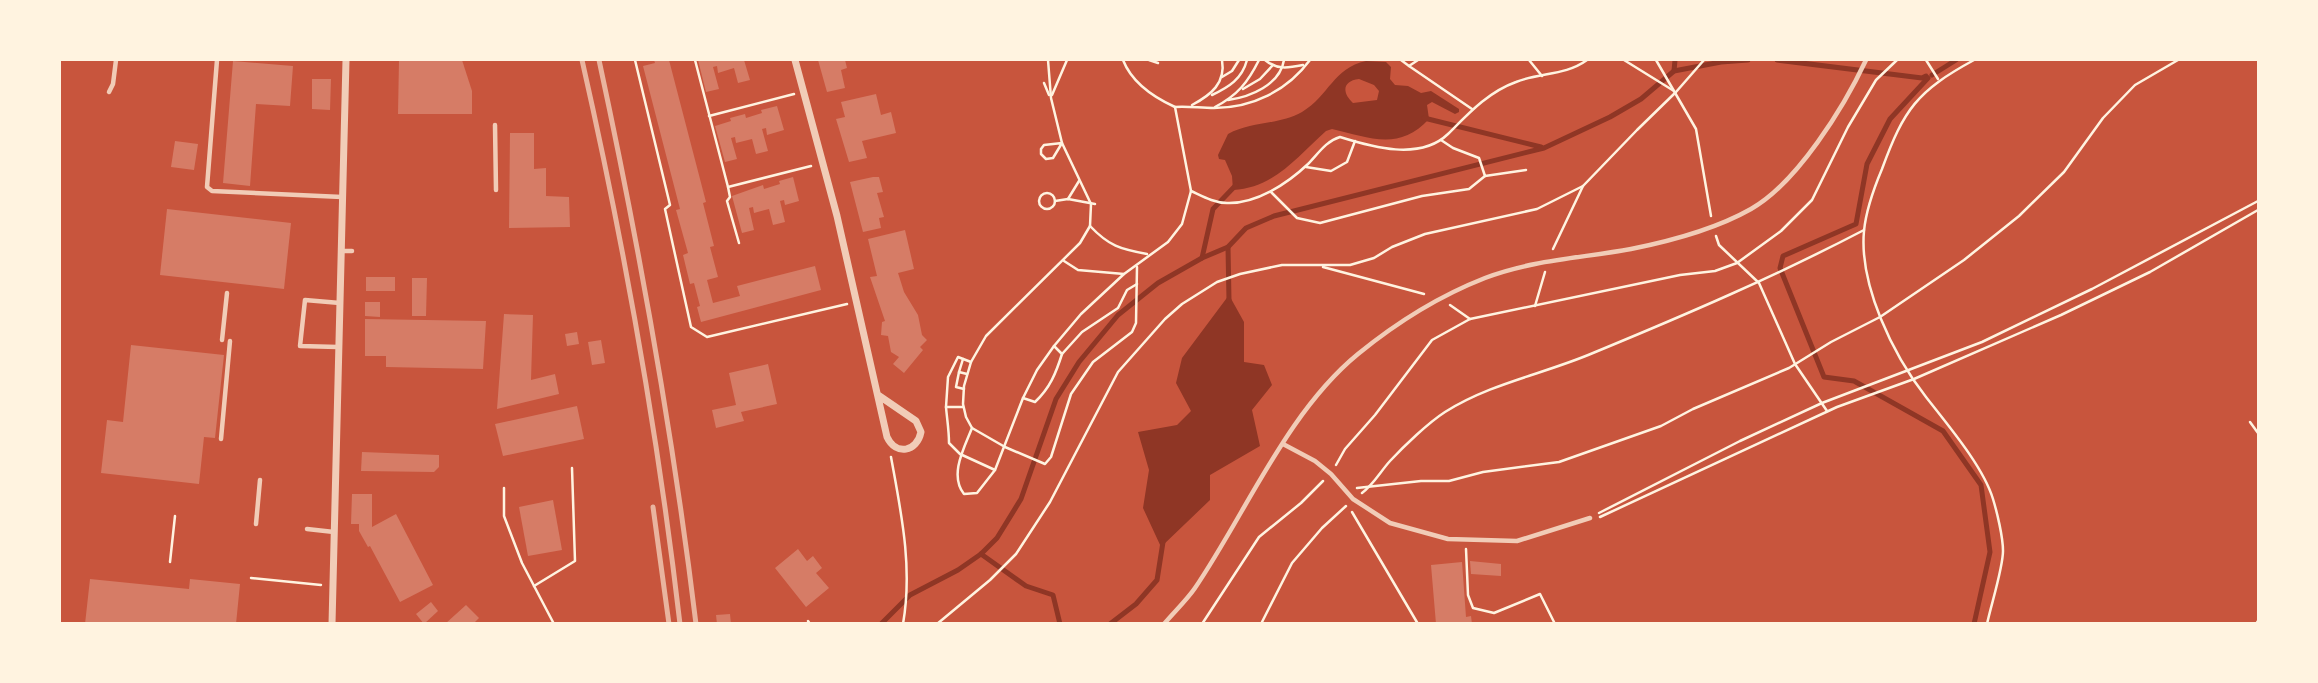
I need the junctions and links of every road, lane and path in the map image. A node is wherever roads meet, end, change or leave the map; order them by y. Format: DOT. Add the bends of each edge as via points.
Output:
graph roads {
  1 [pos="116,60"];
  2 [pos="217,60"];
  3 [pos="346,60"];
  4 [pos="635,60"];
  5 [pos="695,60"];
  6 [pos="795,60"];
  7 [pos="1048,60"];
  8 [pos="1068,60"];
  9 [pos="1123,60"];
  10 [pos="1149,60"];
  11 [pos="1222,60"];
  12 [pos="1239,60"];
  13 [pos="1247,60"];
  14 [pos="1259,60"];
  15 [pos="1265,60"];
  16 [pos="1275,60"];
  17 [pos="1284,60"];
  18 [pos="1292,60"];
  19 [pos="1301,60"];
  20 [pos="1310,60"];
  21 [pos="1401,60"];
  22 [pos="1418,60"];
  23 [pos="1529,60"];
  24 [pos="1587,60"];
  25 [pos="1624,60"];
  26 [pos="1656,60"];
  27 [pos="1704,60"];
  28 [pos="1866,60"];
  29 [pos="1897,60"];
  30 [pos="1926,60"];
  31 [pos="1974,60"];
  32 [pos="2178,60"];
  33 [pos="1158,63"];
  34 [pos="1305,64"];
  35 [pos="1272,65"];
  36 [pos="1409,66"];
  37 [pos="1294,67"];
  38 [pos="1283,68"];
  39 [pos="1542,76"];
  40 [pos="1222,78"];
  41 [pos="1937,78"];
  42 [pos="1044,83"];
  43 [pos="1671,88"];
  44 [pos="1240,90"];
  45 [pos="804,91"];
  46 [pos="109,92"];
  47 [pos="1676,92"];
  48 [pos="1210,95"];
  49 [pos="1051,98"];
  50 [pos="1227,100"];
  51 [pos="1190,106"];
  52 [pos="1175,107"];
  53 [pos="1212,108"];
  54 [pos="1472,109"];
  55 [pos="709,116"];
  56 [pos="495,125"];
  57 [pos="1441,140"];
  58 [pos="1355,141"];
  59 [pos="1062,143"];
  60 [pos="822,163"];
  61 [pos="1305,167"];
  62 [pos="1526,170"];
  63 [pos="1485,175"];
  64 [pos="1079,180"];
  65 [pos="1583,186"];
  66 [pos="727,187"];
  67 [pos="496,190"];
  68 [pos="1191,191"];
  69 [pos="1271,191"];
  70 [pos="343,197"];
  71 [pos="1068,199"];
  72 [pos="1055,201"];
  73 [pos="2259,201"];
  74 [pos="1093,204"];
  75 [pos="2259,210"];
  76 [pos="1090,226"];
  77 [pos="1713,227"];
  78 [pos="1864,230"];
  79 [pos="739,243"];
  80 [pos="342,251"];
  81 [pos="352,251"];
  82 [pos="1149,254"];
  83 [pos="1064,260"];
  84 [pos="1548,261"];
  85 [pos="1737,263"];
  86 [pos="1316,265"];
  87 [pos="1137,267"];
  88 [pos="1124,274"];
  89 [pos="1759,283"];
  90 [pos="1137,284"];
  91 [pos="227,293"];
  92 [pos="1440,298"];
  93 [pos="857,302"];
  94 [pos="340,303"];
  95 [pos="1534,307"];
  96 [pos="1880,317"];
  97 [pos="1470,319"];
  98 [pos="222,340"];
  99 [pos="230,341"];
  100 [pos="1054,346"];
  101 [pos="338,347"];
  102 [pos="1062,354"];
  103 [pos="963,359"];
  104 [pos="971,362"];
  105 [pos="1796,364"];
  106 [pos="1908,370"];
  107 [pos="959,372"];
  108 [pos="967,374"];
  109 [pos="1914,379"];
  110 [pos="964,389"];
  111 [pos="878,395"];
  112 [pos="1023,398"];
  113 [pos="1822,403"];
  114 [pos="946,407"];
  115 [pos="963,407"];
  116 [pos="1828,411"];
  117 [pos="2250,422"];
  118 [pos="972,428"];
  119 [pos="2259,433"];
  120 [pos="887,437"];
  121 [pos="221,439"];
  122 [pos="1283,444"];
  123 [pos="1005,447"];
  124 [pos="960,454"];
  125 [pos="572,468"];
  126 [pos="995,470"];
  127 [pos="1331,474"];
  128 [pos="260,480"];
  129 [pos="1371,486"];
  130 [pos="504,488"];
  131 [pos="1345,489"];
  132 [pos="1353,499"];
  133 [pos="1353,513"];
  134 [pos="175,516"];
  135 [pos="1590,518"];
  136 [pos="256,524"];
  137 [pos="307,529"];
  138 [pos="334,532"];
  139 [pos="1466,540"];
  140 [pos="170,562"];
  141 [pos="251,578"];
  142 [pos="332,586"];
  143 [pos="534,586"];
  144 [pos="1263,623"];
  145 [pos="331,624"];
  146 [pos="554,624"];
  147 [pos="903,624"];
  148 [pos="937,624"];
  149 [pos="1164,624"];
  150 [pos="1202,624"];
  151 [pos="1418,624"];
  152 [pos="1555,624"];
  153 [pos="1987,624"];
  1 -- 46 [label="lane"];
  2 -- 70 [label="lane" via="207,187 212,191"];
  3 -- 70 [label="street"];
  4 -- 93 [label="path" via="670,205 665,209 691,327 707,337"];
  5 -- 55 [label="path"];
  6 -- 45 [label="street"];
  7 -- 49 [label="path"];
  8 -- 49 [label="path"];
  9 -- 52 [label="path" via="1142,87"];
  10 -- 33 [label="path"];
  11 -- 40 [label="path"];
  12 -- 40 [label="path"];
  13 -- 48 [label="path" via="1235,82"];
  14 -- 44 [label="path"];
  15 -- 35 [label="path"];
  16 -- 35 [label="path"];
  17 -- 38 [label="path"];
  18 -- 37 [label="path"];
  19 -- 34 [label="path"];
  20 -- 34 [label="path"];
  21 -- 36 [label="path"];
  22 -- 36 [label="path"];
  23 -- 39 [label="path"];
  24 -- 39 [label="path"];
  25 -- 43 [label="path"];
  26 -- 43 [label="path"];
  27 -- 47 [label="path"];
  28 -- 77 [label="lane" via="1852,91 1811,151 1777,189 1752,209"];
  29 -- 85 [label="path" via="1876,80 1812,200 1781,231"];
  30 -- 41 [label="path"];
  31 -- 41 [label="path"];
  32 -- 96 [label="path" via="2135,85 2103,118 2064,172 2019,216"];
  34 -- 37 [label="path"];
  34 -- 53 [label="path" via="1288,83 1265,97 1238,107"];
  35 -- 38 [label="path"];
  35 -- 44 [label="path" via="1260,79"];
  36 -- 54 [label="path"];
  37 -- 38 [label="path"];
  38 -- 50 [label="path" via="1252,94"];
  39 -- 54 [label="path" via="1516,82"];
  40 -- 48 [label="path"];
  41 -- 78 [label="path" via="1915,101 1893,138"];
  42 -- 49 [label="path"];
  43 -- 47 [label="path"];
  44 -- 50 [label="path"];
  45 -- 55 [label="path"];
  45 -- 60 [label="street"];
  47 -- 65 [label="path"];
  47 -- 77 [label="path" via="1696,129"];
  48 -- 51 [label="path"];
  49 -- 59 [label="path"];
  50 -- 53 [label="path"];
  51 -- 52 [label="path"];
  51 -- 53 [label="path"];
  52 -- 68 [label="path"];
  54 -- 57 [label="path"];
  55 -- 66 [label="path"];
  56 -- 67 [label="lane"];
  57 -- 58 [label="path" via="1394,151"];
  57 -- 63 [label="path" via="1479,158"];
  58 -- 61 [label="path" via="1332,139"];
  58 -- 61 [label="path" via="1348,162 1331,171"];
  59 -- 59 [label="path" via="1052,158 1041,154 1044,145"];
  59 -- 64 [label="path"];
  60 -- 66 [label="path"];
  60 -- 93 [label="street"];
  61 -- 69 [label="path"];
  62 -- 63 [label="path"];
  63 -- 69 [label="path" via="1469,189 1422,196 1320,223 1297,218"];
  64 -- 71 [label="path"];
  64 -- 74 [label="path"];
  65 -- 84 [label="path"];
  65 -- 86 [label="path" via="1537,209 1425,234 1374,258 1350,265"];
  66 -- 79 [label="path"];
  68 -- 69 [label="path" via="1226,203 1251,200"];
  68 -- 82 [label="path" via="1182,224 1168,242"];
  70 -- 80 [label="street"];
  71 -- 72 [label="path"];
  71 -- 74 [label="path"];
  72 -- 72 [label="path" via="1048,193 1038,201 1047,210"];
  73 -- 106 [label="path" via="1994,336"];
  74 -- 76 [label="path"];
  75 -- 109 [label="path" via="2150,272"];
  76 -- 82 [label="path" via="1118,248"];
  76 -- 83 [label="path"];
  77 -- 84 [label="lane" via="1631,249"];
  77 -- 85 [label="path" via="1719,245"];
  78 -- 89 [label="path"];
  78 -- 96 [label="path" via="1865,262"];
  80 -- 81 [label="lane"];
  80 -- 94 [label="street"];
  82 -- 87 [label="path"];
  83 -- 88 [label="path" via="1078,270"];
  83 -- 104 [label="path" via="986,336"];
  84 -- 92 [label="lane" via="1487,278"];
  84 -- 95 [label="path"];
  85 -- 89 [label="path"];
  85 -- 95 [label="path"];
  86 -- 92 [label="path"];
  86 -- 148 [label="path" via="1282,265 1217,282 1165,319 1118,372 1050,502 1016,554"];
  87 -- 88 [label="path"];
  87 -- 90 [label="path"];
  88 -- 100 [label="path"];
  89 -- 105 [label="path"];
  89 -- 129 [label="path" via="1591,354 1484,390 1443,413"];
  90 -- 102 [label="path" via="1127,290 1118,308 1082,332"];
  90 -- 123 [label="path" via="1132,332 1093,362 1071,394 1051,457 1045,464"];
  91 -- 98 [label="lane"];
  92 -- 97 [label="path"];
  92 -- 122 [label="lane" via="1357,355 1321,391"];
  93 -- 111 [label="street"];
  94 -- 101 [label="street"];
  94 -- 101 [label="lane" via="304,300 300,346"];
  95 -- 97 [label="path"];
  96 -- 105 [label="path"];
  96 -- 106 [label="path"];
  97 -- 127 [label="path" via="1432,340 1345,449"];
  99 -- 121 [label="lane"];
  100 -- 102 [label="path"];
  100 -- 112 [label="path"];
  101 -- 138 [label="street"];
  102 -- 112 [label="path" via="1046,391 1035,401"];
  103 -- 104 [label="path"];
  103 -- 107 [label="path"];
  103 -- 114 [label="path" via="958,357 948,377"];
  104 -- 108 [label="path"];
  105 -- 113 [label="path"];
  105 -- 129 [label="path" via="1661,426 1559,462 1449,481"];
  106 -- 109 [label="path"];
  106 -- 113 [label="path"];
  107 -- 108 [label="path"];
  107 -- 110 [label="path" via="956,387"];
  108 -- 110 [label="path"];
  109 -- 116 [label="path"];
  109 -- 153 [label="path" via="1993,497 2004,551"];
  110 -- 115 [label="path"];
  111 -- 120 [label="street"];
  111 -- 120 [label="street" via="916,421 920,432 918,442 909,449 893,446"];
  112 -- 123 [label="path"];
  113 -- 116 [label="path"];
  113 -- 135 [label="path"];
  114 -- 115 [label="path"];
  114 -- 124 [label="path" via="949,443"];
  115 -- 118 [label="path"];
  116 -- 135 [label="path"];
  117 -- 119 [label="path"];
  118 -- 123 [label="path"];
  118 -- 124 [label="path"];
  120 -- 147 [label="path" via="903,521 908,583"];
  122 -- 127 [label="lane"];
  122 -- 149 [label="lane" via="1194,589"];
  123 -- 126 [label="path"];
  124 -- 126 [label="path"];
  124 -- 126 [label="path" via="958,474 964,494 977,493"];
  125 -- 143 [label="path" via="575,561"];
  127 -- 131 [label="lane"];
  127 -- 150 [label="path" via="1259,537"];
  128 -- 136 [label="lane"];
  129 -- 131 [label="path"];
  129 -- 132 [label="path"];
  130 -- 143 [label="path" via="503,516"];
  131 -- 132 [label="lane"];
  132 -- 139 [label="lane" via="1390,523"];
  132 -- 144 [label="path" via="1292,563"];
  133 -- 151 [label="path"];
  134 -- 140 [label="path"];
  135 -- 139 [label="lane" via="1517,541"];
  137 -- 138 [label="lane"];
  138 -- 142 [label="street"];
  139 -- 152 [label="path" via="1468,594 1473,608 1494,612 1540,594"];
  141 -- 142 [label="path"];
  142 -- 145 [label="street"];
  143 -- 146 [label="path"];
}
